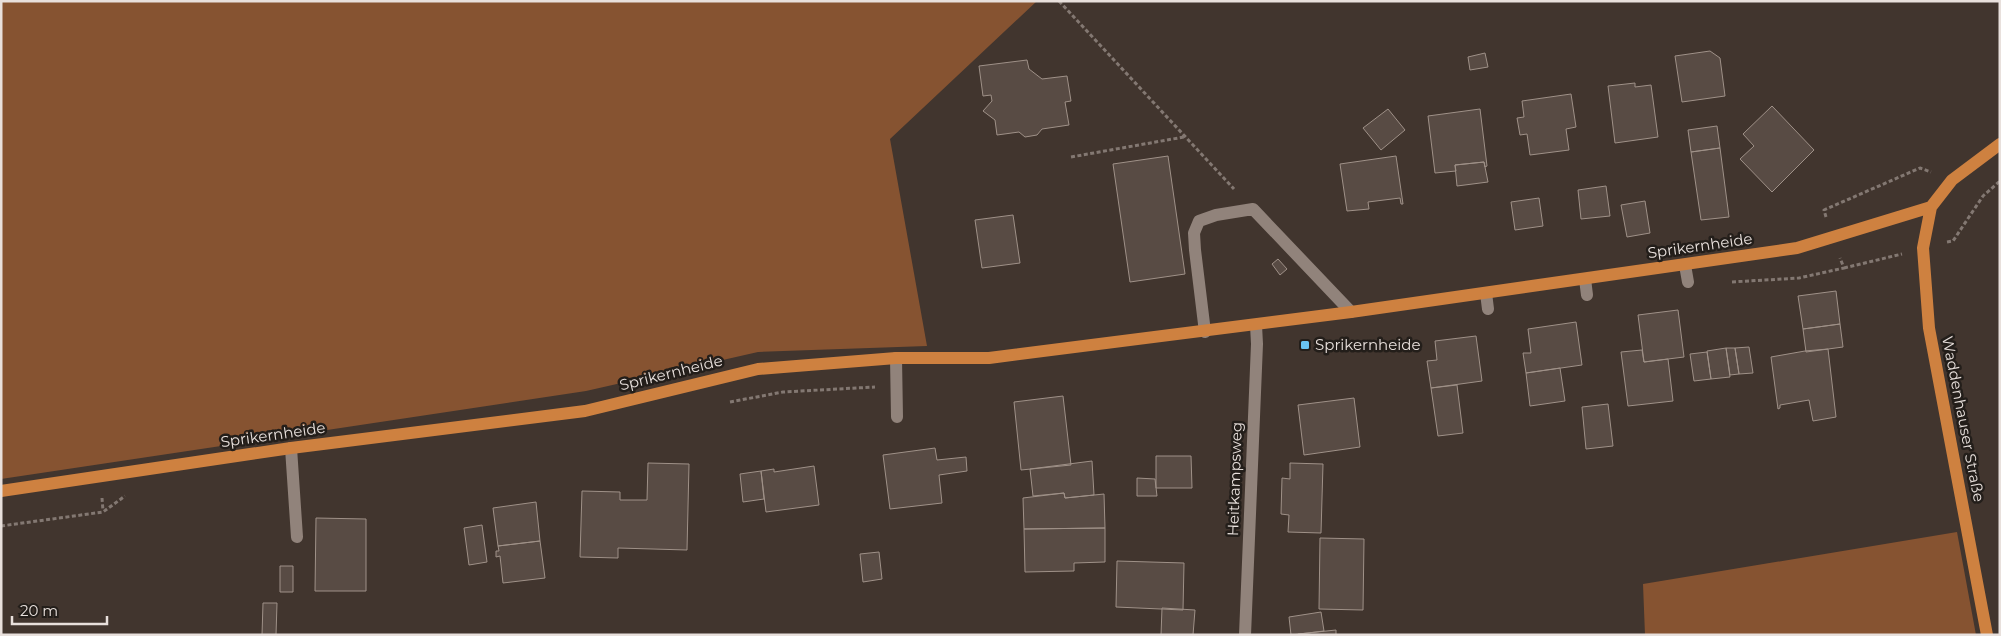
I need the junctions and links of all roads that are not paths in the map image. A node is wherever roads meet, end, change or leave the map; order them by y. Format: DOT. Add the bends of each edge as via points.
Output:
graph roads {
  1 [pos="2000,144"];
  2 [pos="1931,207"];
  3 [pos="1685,264"];
  4 [pos="1585,279"];
  5 [pos="1688,282"];
  6 [pos="1486,293"];
  7 [pos="1587,295"];
  8 [pos="1488,310"];
  9 [pos="1350,312"];
  10 [pos="1256,325"];
  11 [pos="1205,332"];
  12 [pos="896,358"];
  13 [pos="897,417"];
  14 [pos="291,448"];
  15 [pos="1,491"];
  16 [pos="297,537"];
  17 [pos="1245,635"];
  18 [pos="1987,635"];
  1 -- 2 [label="main road" via="1952,180"];
  2 -- 3 [label="main road, Sprikernheide" via="1797,248"];
  2 -- 18 [label="main road, Waddenhauser Straße" via="1923,248 1929,328"];
  3 -- 4 [label="main road, Sprikernheide"];
  3 -- 5 [label="street"];
  4 -- 6 [label="main road, Sprikernheide"];
  4 -- 7 [label="street"];
  6 -- 8 [label="street"];
  6 -- 9 [label="main road, Sprikernheide"];
  9 -- 10 [label="main road, Sprikernheide"];
  9 -- 11 [label="street" via="1253,209 1200,221 1194,233"];
  10 -- 11 [label="main road, Sprikernheide"];
  10 -- 17 [label="street, Heitkampsweg"];
  11 -- 12 [label="main road, Sprikernheide" via="989,358"];
  12 -- 13 [label="street"];
  12 -- 14 [label="main road, Sprikernheide" via="758,369 585,411"];
  14 -- 15 [label="main road, Sprikernheide"];
  14 -- 16 [label="street"];
}
